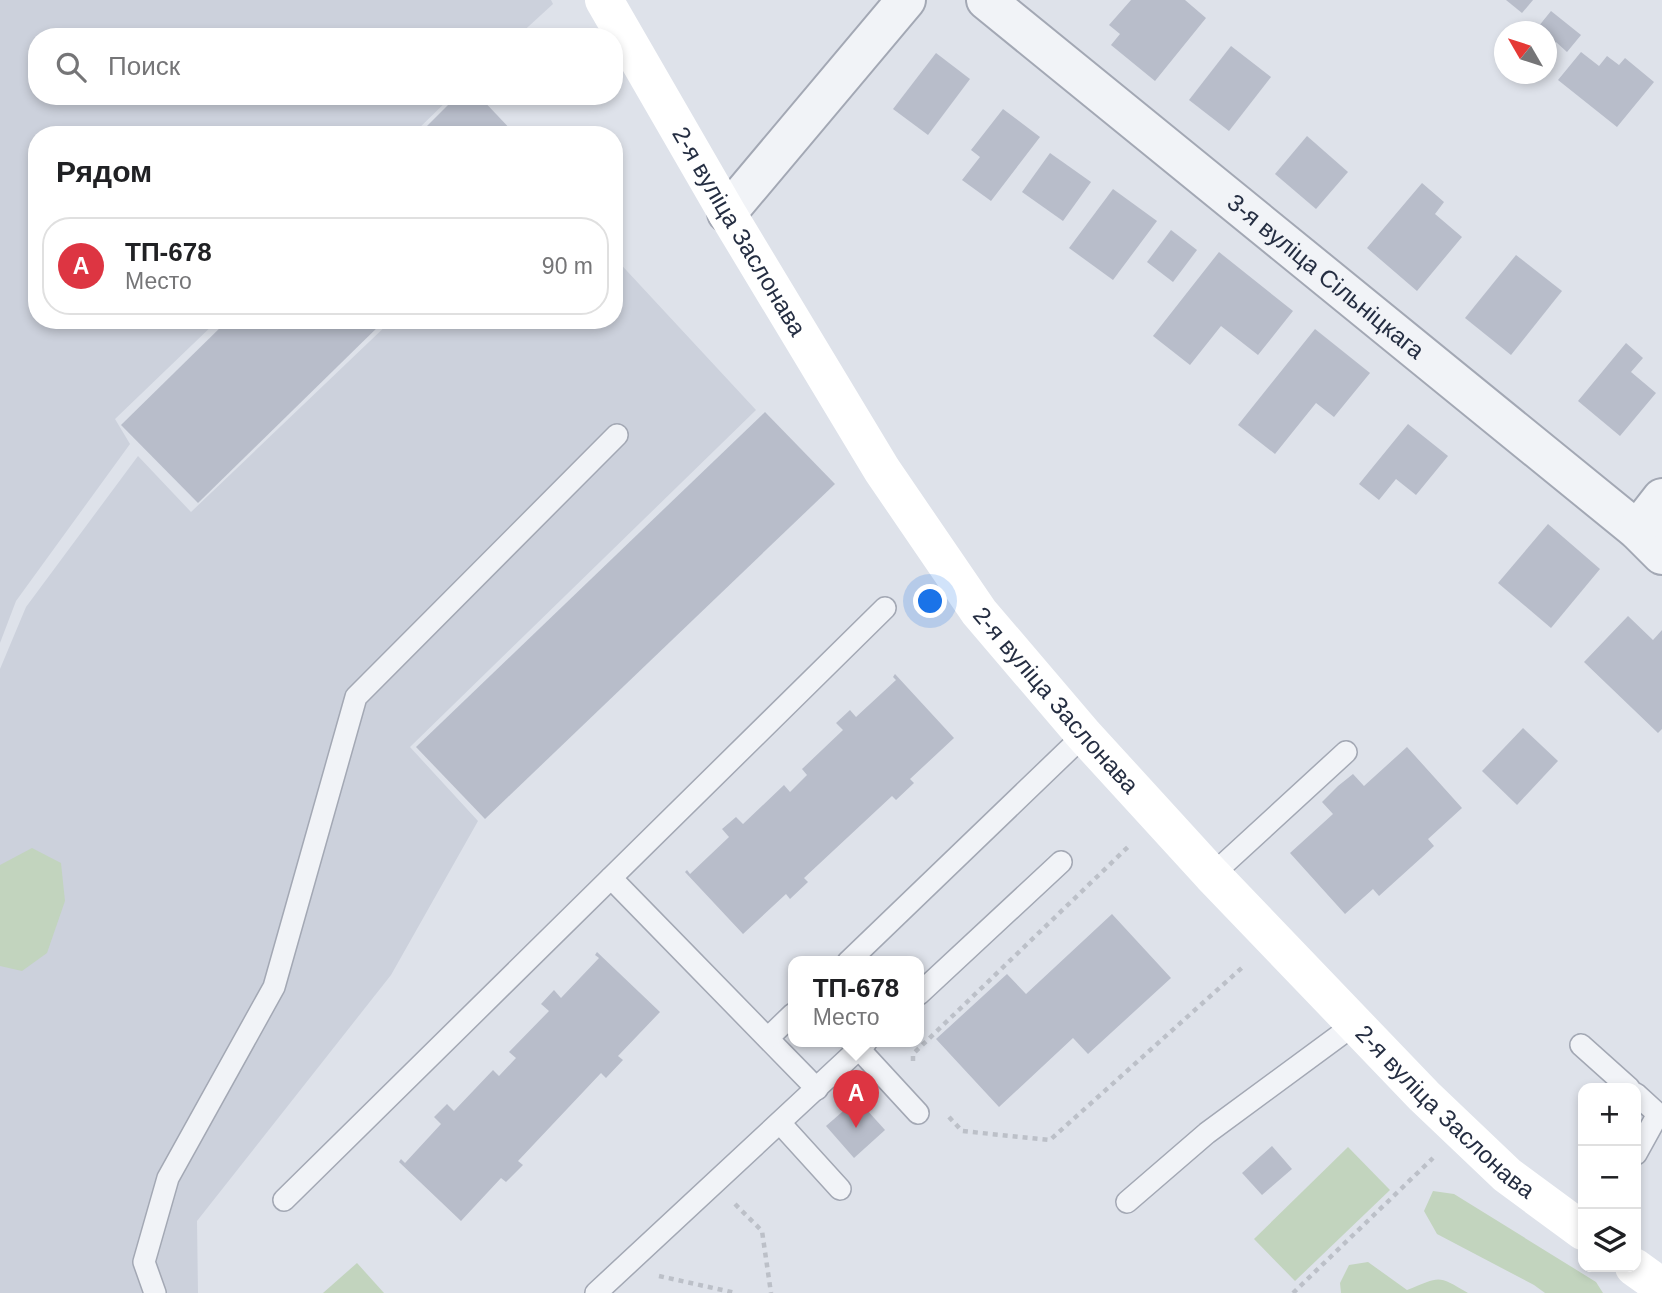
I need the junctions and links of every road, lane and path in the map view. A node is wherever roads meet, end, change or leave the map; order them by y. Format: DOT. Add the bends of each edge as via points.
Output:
graph roads {
  1 [pos="604,0"];
  2 [pos="906,0"];
  3 [pos="986,0"];
  4 [pos="620,28"];
  5 [pos="623,33"];
  6 [pos="727,213"];
  7 [pos="617,436"];
  8 [pos="1662,498"];
  9 [pos="1649,542"];
  10 [pos="885,608"];
  11 [pos="1084,735"];
  12 [pos="1346,752"];
  13 [pos="1132,843"];
  14 [pos="1061,862"];
  15 [pos="1212,875"];
  16 [pos="611,878"];
  17 [pos="854,956"];
  18 [pos="1254,958"];
  19 [pos="924,989"];
  20 [pos="788,1019"];
  21 [pos="1355,1024"];
  22 [pos="768,1038"];
  23 [pos="924,1043"];
  24 [pos="1581,1045"];
  25 [pos="862,1047"];
  26 [pos="864,1047"];
  27 [pos="920,1047"];
  28 [pos="912,1067"];
  29 [pos="1623,1083"];
  30 [pos="817,1089"];
  31 [pos="1641,1099"];
  32 [pos="918,1113"];
  33 [pos="946,1114"];
  34 [pos="780,1123"];
  35 [pos="1641,1145"];
  36 [pos="1441,1150"];
  37 [pos="840,1189"];
  38 [pos="284,1200"];
  39 [pos="733,1201"];
  40 [pos="1127,1202"];
  41 [pos="1578,1227"];
  42 [pos="1641,1272"];
  43 [pos="651,1275"];
  44 [pos="1662,1287"];
  45 [pos="155,1293"];
  46 [pos="596,1293"];
  47 [pos="736,1293"];
  48 [pos="771,1293"];
  49 [pos="1293,1293"];
  1 -- 4 [label="main road, 2-я вуліца Заслонава"];
  2 -- 6 [label="street"];
  3 -- 9 [label="street, 3-я вуліца Сільніцкага"];
  5 -- 6 [label="main road, 2-я вуліца Заслонава"];
  6 -- 11 [label="main road, 2-я вуліца Заслонава" via="882,470 979,612"];
  7 -- 45 [label="lane" via="356,697 274,987 168,1178 144,1262"];
  8 -- 9 [label="street"];
  10 -- 16 [label="lane"];
  11 -- 15 [label="main road, 2-я вуліца Заслонава"];
  11 -- 17 [label="lane"];
  12 -- 15 [label="lane"];
  13 -- 23 [label="path"];
  14 -- 19 [label="lane"];
  15 -- 21 [label="main road, 2-я вуліца Заслонава"];
  16 -- 22 [label="lane"];
  16 -- 38 [label="lane"];
  18 -- 33 [label="path" via="1050,1140 962,1130"];
  20 -- 22 [label="lane"];
  21 -- 40 [label="lane" via="1207,1133"];
  21 -- 41 [label="main road, 2-я вуліца Заслонава" via="1507,1175"];
  22 -- 30 [label="lane"];
  24 -- 29 [label="lane"];
  25 -- 30 [label="lane"];
  26 -- 32 [label="lane"];
  27 -- 28 [label="path" via="913,1054"];
  30 -- 34 [label="lane"];
  31 -- 35 [label="lane" via="1658,1114"];
  34 -- 37 [label="lane"];
  34 -- 46 [label="lane"];
  36 -- 49 [label="path"];
  39 -- 48 [label="path" via="762,1231"];
  42 -- 44 [label="main road"];
  43 -- 47 [label="path"];
}
